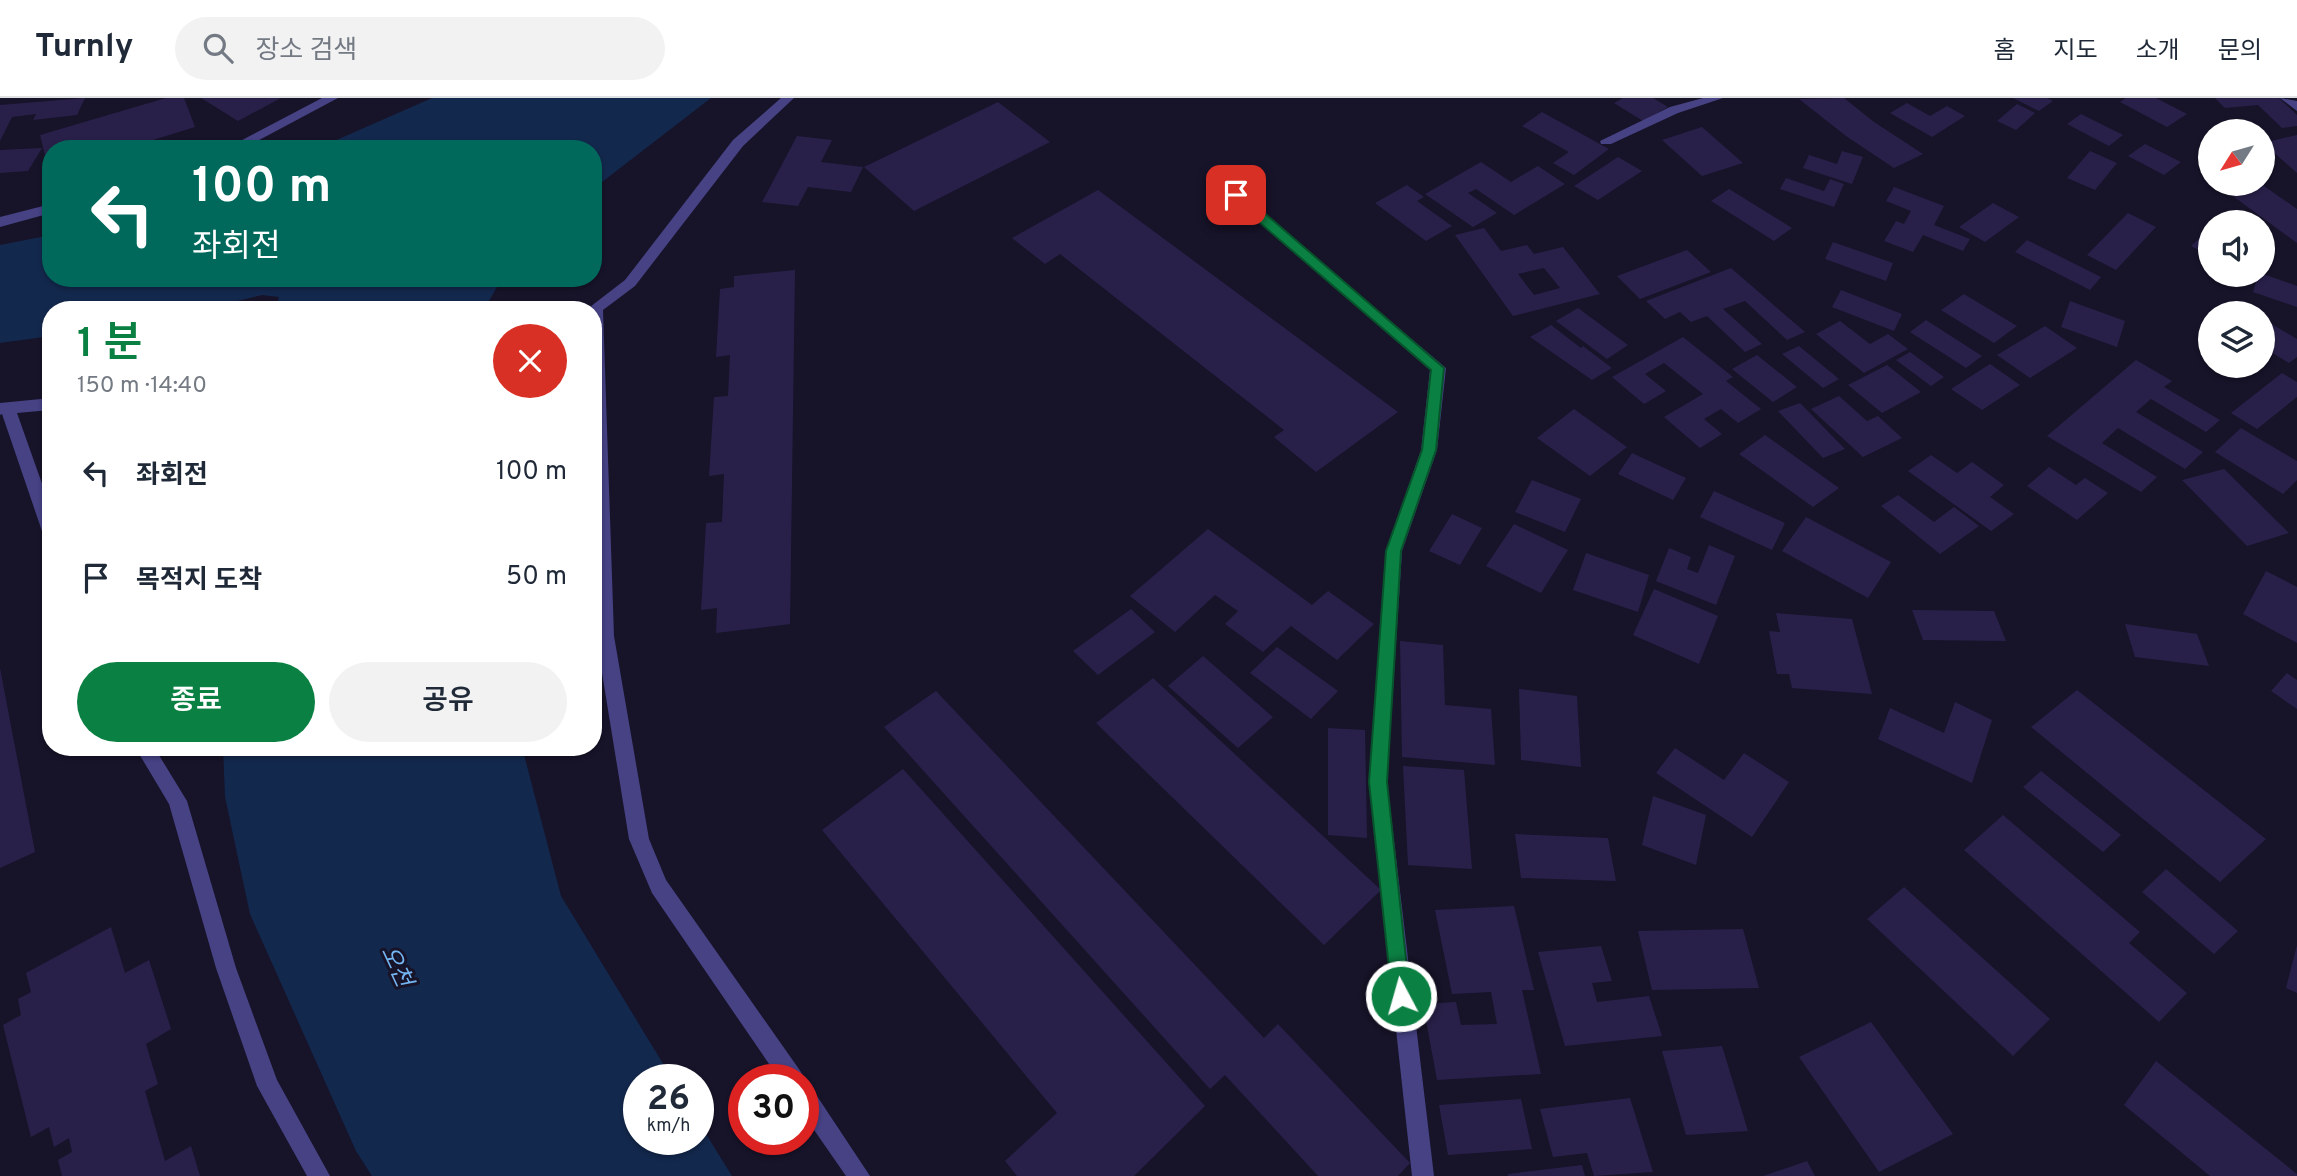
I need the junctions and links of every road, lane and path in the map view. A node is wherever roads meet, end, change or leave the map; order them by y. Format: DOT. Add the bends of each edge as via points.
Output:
graph roads {
  1 [pos="332,98"];
  2 [pos="788,98"];
  3 [pos="1717,98"];
  4 [pos="2286,98"];
  5 [pos="2297,107"];
  6 [pos="249,140"];
  7 [pos="1606,141"];
  8 [pos="1236,195"];
  9 [pos="42,210"];
  10 [pos="0,222"];
  11 [pos="602,304"];
  12 [pos="42,405"];
  13 [pos="4,408"];
  14 [pos="42,510"];
  15 [pos="602,538"];
  16 [pos="150,756"];
  17 [pos="782,1064"];
  18 [pos="819,1118"];
  19 [pos="319,1176"];
  20 [pos="859,1176"];
  21 [pos="1423,1176"];
  1 -- 6 [label="street"];
  2 -- 11 [label="street" via="738,144 630,283"];
  3 -- 7 [label="street" via="1674,110"];
  4 -- 5 [label="street"];
  8 -- 21 [label="street" via="1438,368 1429,450 1394,551 1378,782"];
  9 -- 10 [label="street"];
  12 -- 13 [label="street"];
  13 -- 14 [label="street"];
  15 -- 17 [label="street" via="605,636 639,839 659,886"];
  16 -- 19 [label="street" via="178,801 226,968 268,1086"];
  18 -- 20 [label="street"];
}
